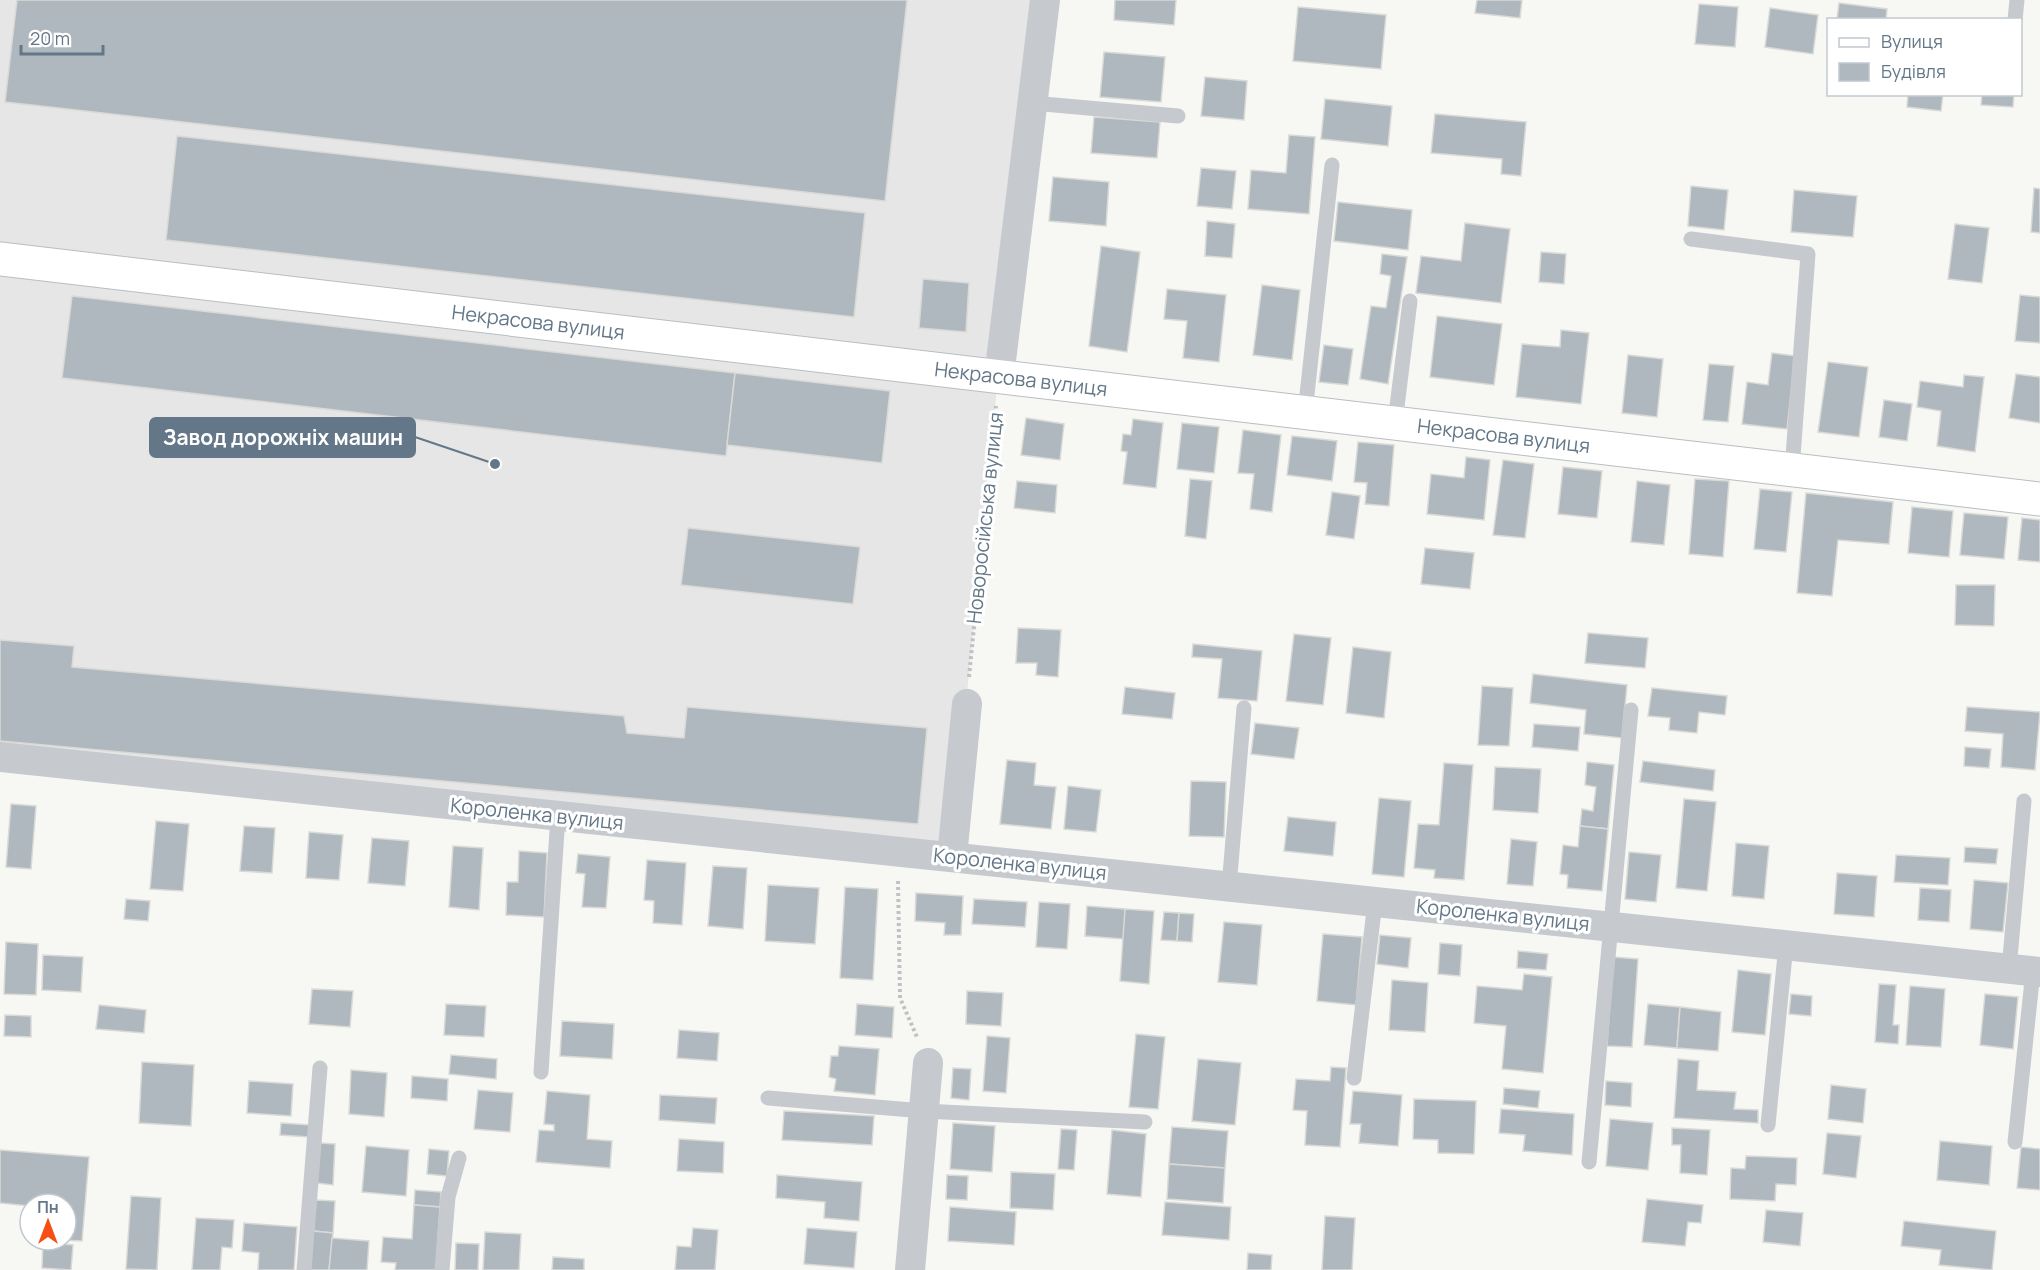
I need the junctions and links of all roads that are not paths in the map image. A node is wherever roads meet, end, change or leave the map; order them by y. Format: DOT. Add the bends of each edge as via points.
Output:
graph roads {
  1 [pos="1044,0"];
  2 [pos="2017,0"];
  3 [pos="2015,18"];
  4 [pos="1032,103"];
  5 [pos="1178,116"];
  6 [pos="1332,165"];
  7 [pos="1691,239"];
  8 [pos="0,260"];
  9 [pos="1410,301"];
  10 [pos="999,377"];
  11 [pos="1305,412"];
  12 [pos="1395,423"];
  13 [pos="1792,470"];
  14 [pos="2040,499"];
  15 [pos="967,704"];
  16 [pos="1244,708"];
  17 [pos="1631,710"];
  18 [pos="0,757"];
  19 [pos="2024,801"];
  20 [pos="558,816"];
  21 [pos="952,857"];
  22 [pos="1228,887"];
  23 [pos="1376,902"];
  24 [pos="1610,927"];
  25 [pos="1786,945"];
  26 [pos="2027,971"];
  27 [pos="928,1063"];
  28 [pos="320,1068"];
  29 [pos="541,1072"];
  30 [pos="1354,1078"];
  31 [pos="768,1098"];
  32 [pos="924,1111"];
  33 [pos="1145,1122"];
  34 [pos="1768,1125"];
  35 [pos="2016,1142"];
  36 [pos="459,1158"];
  37 [pos="1589,1162"];
  38 [pos="304,1270"];
  39 [pos="442,1270"];
  40 [pos="910,1270"];
  1 -- 4 [label="street"];
  2 -- 3 [label="lane"];
  4 -- 5 [label="lane"];
  4 -- 10 [label="street"];
  6 -- 11 [label="lane"];
  7 -- 13 [label="lane" via="1808,254"];
  8 -- 10 [label="street, Некрасова вулиця"];
  9 -- 12 [label="lane"];
  10 -- 11 [label="street, Некрасова вулиця"];
  11 -- 12 [label="street, Некрасова вулиця"];
  12 -- 13 [label="street, Некрасова вулиця"];
  13 -- 14 [label="street, Некрасова вулиця"];
  15 -- 21 [label="street"];
  16 -- 22 [label="lane"];
  17 -- 24 [label="lane"];
  18 -- 20 [label="street, Короленка вулиця"];
  19 -- 26 [label="lane"];
  20 -- 21 [label="street, Короленка вулиця"];
  20 -- 29 [label="lane"];
  21 -- 22 [label="street, Короленка вулиця"];
  22 -- 23 [label="street, Короленка вулиця"];
  23 -- 24 [label="street, Короленка вулиця"];
  23 -- 30 [label="lane"];
  24 -- 25 [label="street, Короленка вулиця"];
  24 -- 37 [label="lane"];
  25 -- 26 [label="street, Короленка вулиця"];
  25 -- 34 [label="lane"];
  26 -- 35 [label="lane"];
  27 -- 32 [label="street"];
  28 -- 38 [label="lane"];
  31 -- 32 [label="lane"];
  32 -- 33 [label="lane"];
  32 -- 40 [label="street"];
  36 -- 39 [label="lane" via="448,1197"];
}
